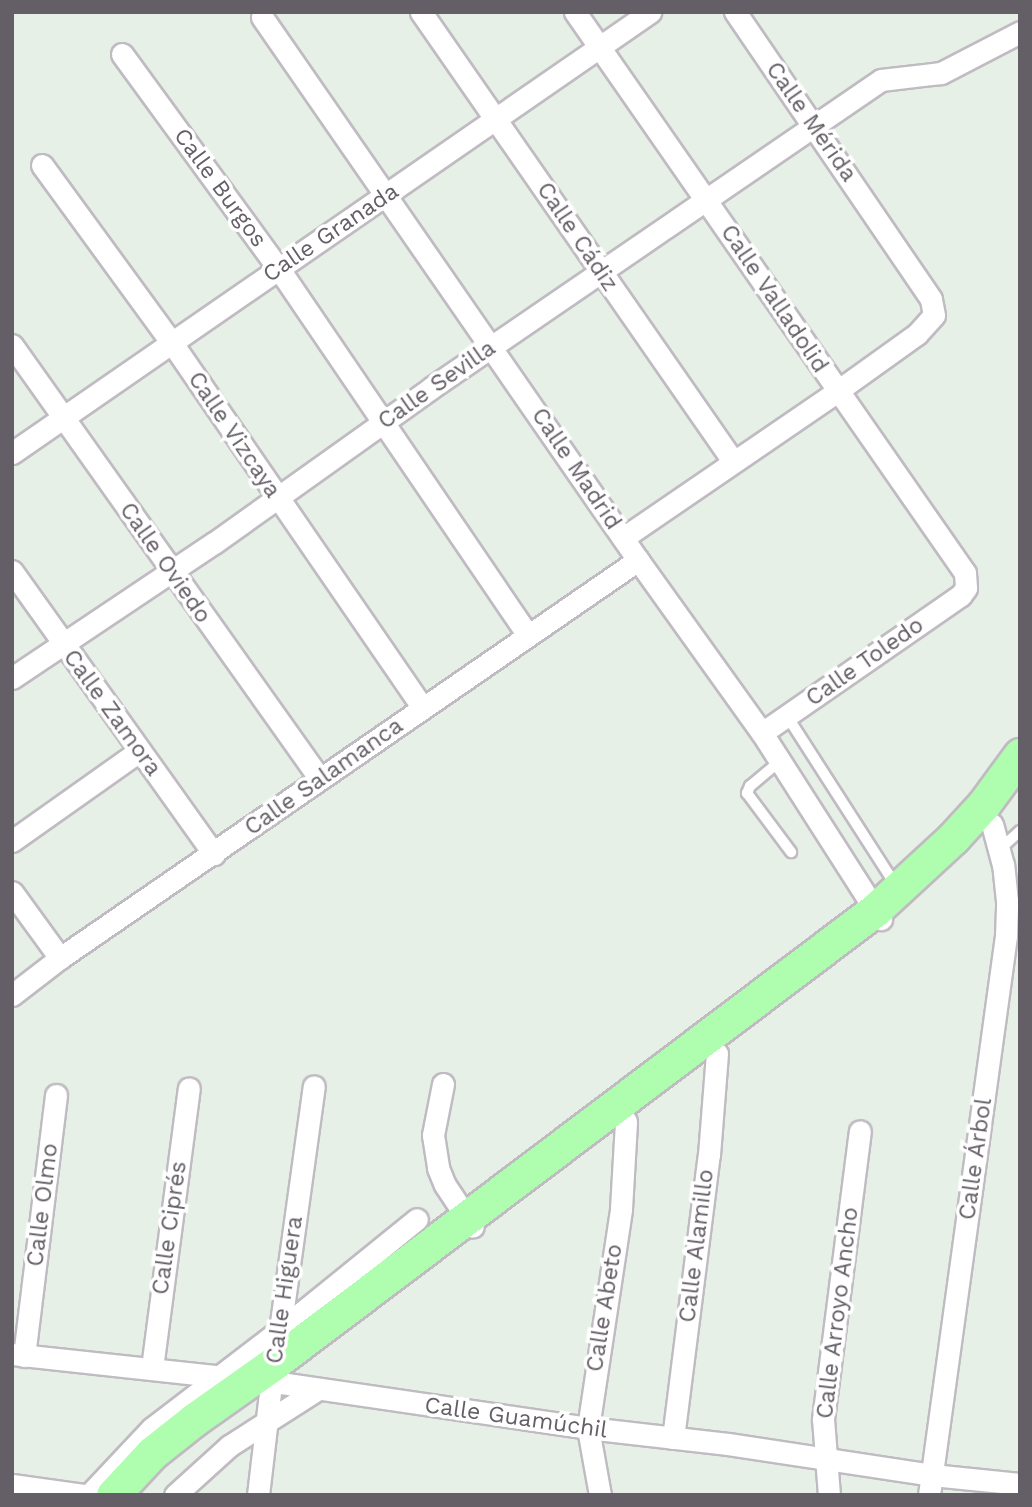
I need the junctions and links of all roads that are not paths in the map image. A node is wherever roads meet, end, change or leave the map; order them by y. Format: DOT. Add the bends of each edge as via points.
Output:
graph roads {
  1 [pos="421,12"];
  2 [pos="575,12"];
  3 [pos="650,12"];
  4 [pos="735,12"];
  5 [pos="262,17"];
  6 [pos="1020,32"];
  7 [pos="600,46"];
  8 [pos="122,54"];
  9 [pos="496,116"];
  10 [pos="814,126"];
  11 [pos="42,165"];
  12 [pos="387,195"];
  13 [pos="707,199"];
  14 [pos="279,269"];
  15 [pos="600,272"];
  16 [pos="172,344"];
  17 [pos="12,345"];
  18 [pos="493,346"];
  19 [pos="836,392"];
  20 [pos="62,419"];
  21 [pos="382,423"];
  22 [pos="12,453"];
  23 [pos="733,461"];
  24 [pos="277,498"];
  25 [pos="623,538"];
  26 [pos="638,560"];
  27 [pos="171,570"];
  28 [pos="12,571"];
  29 [pos="966,588"];
  30 [pos="528,636"];
  31 [pos="62,643"];
  32 [pos="12,678"];
  33 [pos="423,708"];
  34 [pos="787,716"];
  35 [pos="762,733"];
  36 [pos="139,751"];
  37 [pos="1020,755"];
  38 [pos="780,761"];
  39 [pos="320,779"];
  40 [pos="1020,788"];
  41 [pos="1004,835"];
  42 [pos="12,841"];
  43 [pos="791,852"];
  44 [pos="214,854"];
  45 [pos="12,892"];
  46 [pos="886,907"];
  47 [pos="60,958"];
  48 [pos="12,995"];
  49 [pos="718,1053"];
  50 [pos="443,1084"];
  51 [pos="314,1086"];
  52 [pos="189,1088"];
  53 [pos="56,1095"];
  54 [pos="626,1121"];
  55 [pos="860,1131"];
  56 [pos="417,1219"];
  57 [pos="471,1224"];
  58 [pos="280,1330"];
  59 [pos="18,1355"];
  60 [pos="152,1368"];
  61 [pos="262,1385"];
  62 [pos="318,1389"];
  63 [pos="588,1428"];
  64 [pos="673,1438"];
  65 [pos="827,1460"];
  66 [pos="1020,1484"];
  67 [pos="12,1485"];
  68 [pos="930,1485"];
  69 [pos="87,1495"];
  70 [pos="113,1495"];
  71 [pos="138,1495"];
  72 [pos="175,1495"];
  73 [pos="258,1495"];
  74 [pos="600,1495"];
  75 [pos="829,1495"];
  1 -- 9 [label="street, Calle Cádiz"];
  2 -- 7 [label="street, Calle Valladolid"];
  3 -- 7 [label="street, Calle Granada"];
  4 -- 10 [label="street, Calle Mérida"];
  5 -- 12 [label="street, Calle Madrid"];
  6 -- 10 [label="street, Calle Sevilla" via="957,67 929,75 889,77"];
  7 -- 9 [label="street, Calle Granada"];
  7 -- 13 [label="street, Calle Valladolid"];
  8 -- 14 [label="street, Calle Burgos"];
  9 -- 12 [label="street, Calle Granada"];
  9 -- 15 [label="street, Calle Cádiz"];
  10 -- 13 [label="street, Calle Sevilla"];
  10 -- 19 [label="street, Calle Mérida" via="935,307 931,322"];
  11 -- 16 [label="street, Calle Vizcaya"];
  12 -- 14 [label="street, Calle Granada"];
  12 -- 18 [label="street, Calle Madrid"];
  13 -- 15 [label="street, Calle Sevilla"];
  13 -- 19 [label="street, Calle Valladolid"];
  14 -- 16 [label="street, Calle Granada"];
  14 -- 21 [label="street, Calle Burgos"];
  15 -- 18 [label="street, Calle Sevilla"];
  15 -- 23 [label="street, Calle Cádiz"];
  16 -- 20 [label="street, Calle Granada"];
  16 -- 24 [label="street, Calle Vizcaya"];
  17 -- 20 [label="street, Calle Oviedo"];
  18 -- 21 [label="street, Calle Sevilla"];
  18 -- 25 [label="street, Calle Madrid"];
  19 -- 23 [label="street"];
  19 -- 29 [label="street, Calle Valladolid" via="961,565"];
  20 -- 22 [label="street, Calle Granada"];
  20 -- 27 [label="street, Calle Oviedo"];
  21 -- 24 [label="street, Calle Sevilla"];
  21 -- 30 [label="street, Calle Burgos"];
  23 -- 25 [label="street"];
  24 -- 27 [label="street, Calle Sevilla"];
  24 -- 33 [label="street, Calle Vizcaya"];
  25 -- 26 [label="street, Calle Madrid"];
  26 -- 30 [label="street, Calle Salamanca"];
  26 -- 35 [label="street, Calle Madrid"];
  27 -- 31 [label="street, Calle Sevilla"];
  27 -- 39 [label="street, Calle Oviedo"];
  28 -- 31 [label="street, Calle Zamora"];
  29 -- 34 [label="street, Calle Toledo"];
  30 -- 33 [label="street, Calle Salamanca"];
  31 -- 32 [label="street, Calle Sevilla"];
  31 -- 36 [label="street, Calle Zamora"];
  33 -- 39 [label="street, Calle Salamanca"];
  34 -- 35 [label="street, Calle Toledo"];
  34 -- 46 [label="lane"];
  35 -- 38 [label="street, Calle Madrid"];
  36 -- 42 [label="street"];
  36 -- 44 [label="street, Calle Zamora"];
  37 -- 46 [label="main road" via="969,822"];
  38 -- 43 [label="lane" via="747,793"];
  38 -- 46 [label="street, Calle Madrid"];
  39 -- 44 [label="street, Calle Salamanca"];
  40 -- 41 [label="main road"];
  41 -- 46 [label="main road"];
  41 -- 68 [label="street, Calle Árbol" via="1006,936"];
  44 -- 47 [label="street, Calle Salamanca"];
  45 -- 47 [label="street"];
  46 -- 49 [label="main road"];
  46 -- 57 [label="main road" via="625,1101"];
  47 -- 48 [label="street, Calle Salamanca"];
  49 -- 54 [label="main road"];
  49 -- 64 [label="street, Calle Alamillo"];
  50 -- 57 [label="street" via="434,1151 444,1185"];
  51 -- 58 [label="street, Calle Higuera"];
  52 -- 60 [label="street, Calle Ciprés"];
  53 -- 59 [label="street, Calle Olmo"];
  54 -- 57 [label="main road"];
  54 -- 63 [label="street, Calle Abeto" via="621,1209"];
  55 -- 65 [label="street, Calle Arroyo Ancho" via="823,1419"];
  56 -- 58 [label="street"];
  57 -- 61 [label="main road"];
  58 -- 61 [label="street, Calle Higuera"];
  58 -- 61 [label="street"];
  59 -- 60 [label="street, Calle Guamúchil"];
  60 -- 61 [label="street, Calle Guamúchil"];
  61 -- 62 [label="street, Calle Guamúchil"];
  61 -- 62 [label="street"];
  61 -- 69 [label="street" via="152,1428"];
  61 -- 70 [label="main road" via="152,1453"];
  61 -- 71 [label="main road"];
  61 -- 72 [label="street" via="202,1468"];
  61 -- 73 [label="street, Calle Higuera"];
  62 -- 63 [label="street, Calle Guamúchil"];
  63 -- 64 [label="street, Calle Guamúchil"];
  63 -- 74 [label="street, Calle Abeto"];
  64 -- 65 [label="street, Calle Guamúchil"];
  65 -- 68 [label="street, Calle Guamúchil"];
  65 -- 75 [label="street, Calle Arroyo Ancho"];
  66 -- 68 [label="street, Calle Guamúchil"];
  67 -- 69 [label="street"];
}
